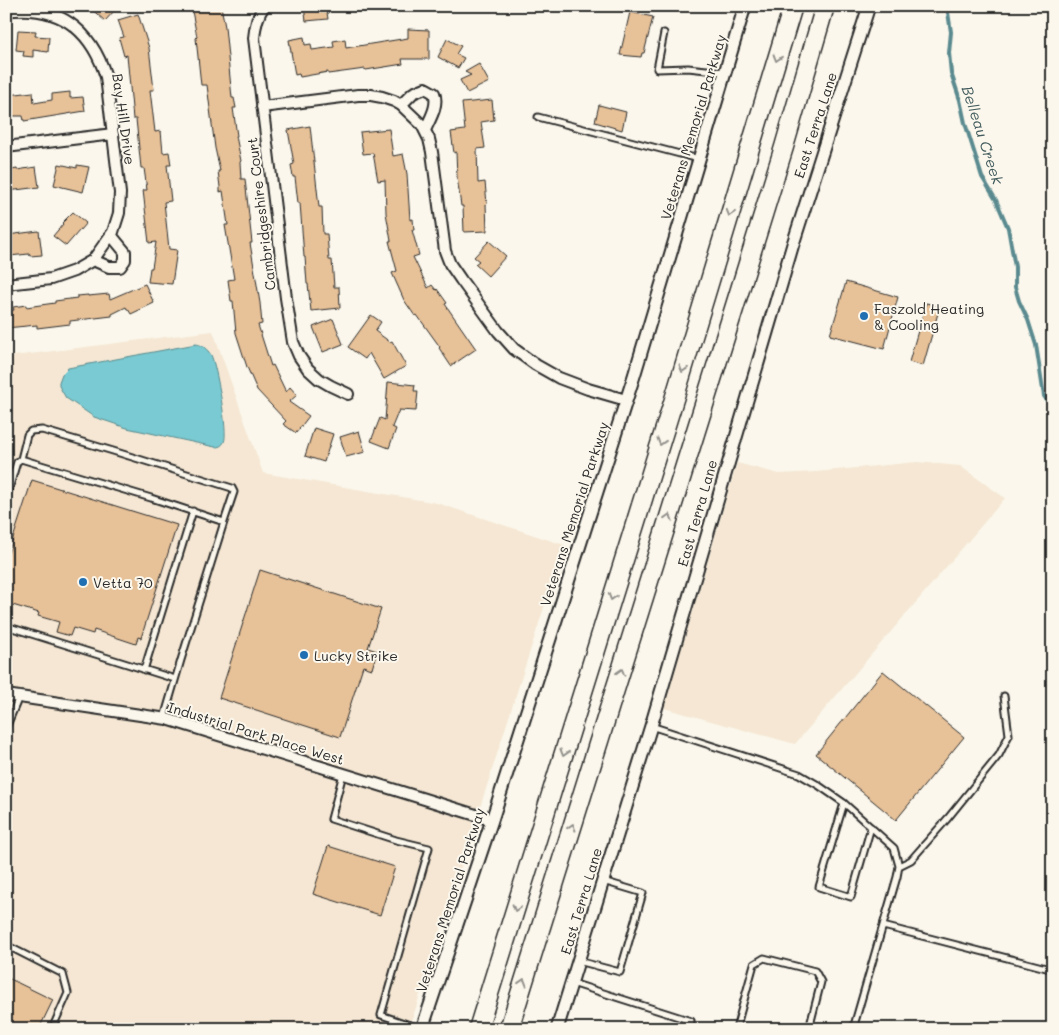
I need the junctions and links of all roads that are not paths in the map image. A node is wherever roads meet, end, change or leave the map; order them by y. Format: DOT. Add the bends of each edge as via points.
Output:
graph roads {
  1 [pos="264,6"];
  2 [pos="745,6"];
  3 [pos="825,6"];
  4 [pos="869,6"];
  5 [pos="792,8"];
  6 [pos="6,11"];
  7 [pos="664,33"];
  8 [pos="726,72"];
  9 [pos="401,105"];
  10 [pos="262,106"];
  11 [pos="538,117"];
  12 [pos="425,130"];
  13 [pos="113,134"];
  14 [pos="6,147"];
  15 [pos="699,160"];
  16 [pos="111,235"];
  17 [pos="93,260"];
  18 [pos="6,284"];
  19 [pos="348,394"];
  20 [pos="626,400"];
  21 [pos="21,459"];
  22 [pos="6,499"];
  23 [pos="193,511"];
  24 [pos="224,522"];
  25 [pos="6,626"];
  26 [pos="144,670"];
  27 [pos="175,680"];
  28 [pos="6,695"];
  29 [pos="1004,696"];
  30 [pos="19,697"];
  31 [pos="164,718"];
  32 [pos="651,726"];
  33 [pos="6,728"];
  34 [pos="344,774"];
  35 [pos="844,803"];
  36 [pos="492,820"];
  37 [pos="871,827"];
  38 [pos="899,866"];
  39 [pos="603,881"];
  40 [pos="883,926"];
  41 [pos="6,945"];
  42 [pos="578,961"];
  43 [pos="1053,968"];
  44 [pos="571,983"];
  45 [pos="423,1028"];
  46 [pos="52,1029"];
  47 [pos="478,1029"];
  48 [pos="509,1029"];
  49 [pos="557,1029"];
  50 [pos="689,1029"];
  51 [pos="736,1029"];
  52 [pos="809,1029"];
  53 [pos="853,1029"];
  1 -- 10 [label="street, Cambridgeshire Court" via="255,24 254,38"];
  2 -- 8 [label="street, Veterans Memorial Parkway"];
  48 -- 3 [label="highway, one-way" via="753,248"];
  4 -- 32 [label="street, East Terra Lane" via="793,244"];
  5 -- 47 [label="highway, one-way"];
  6 -- 13 [label="street, Bay Hill Drive" via="35,10 50,14 82,33 101,61"];
  7 -- 8 [label="lane" via="658,69"];
  8 -- 15 [label="street, Veterans Memorial Parkway"];
  9 -- 10 [label="street" via="382,97 358,95"];
  9 -- 12 [label="street"];
  9 -- 12 [label="street" via="425,88 434,93 434,109"];
  10 -- 19 [label="street, Cambridgeshire Court" via="293,342 308,369"];
  11 -- 15 [label="lane"];
  12 -- 20 [label="street" via="432,152 445,251 450,264 498,331 514,349 558,378"];
  13 -- 14 [label="street"];
  13 -- 16 [label="street, Bay Hill Drive" via="120,194 119,213"];
  15 -- 20 [label="street, Veterans Memorial Parkway"];
  16 -- 17 [label="street, Bay Hill Drive"];
  16 -- 17 [label="street" via="125,252 125,260 120,267 109,267"];
  17 -- 18 [label="street, Bay Hill Drive" via="74,271 51,278"];
  20 -- 36 [label="street, Veterans Memorial Parkway"];
  21 -- 22 [label="lane" via="17,462"];
  21 -- 23 [label="lane"];
  21 -- 24 [label="lane" via="27,435 31,431 42,430 185,472 234,489"];
  23 -- 24 [label="lane"];
  23 -- 26 [label="lane"];
  24 -- 27 [label="lane"];
  25 -- 26 [label="lane"];
  26 -- 27 [label="lane"];
  27 -- 31 [label="lane"];
  28 -- 30 [label="street, Industrial Park Place West"];
  29 -- 38 [label="lane" via="1009,735 999,755 911,860"];
  30 -- 31 [label="street, Industrial Park Place West"];
  30 -- 33 [label="lane"];
  31 -- 34 [label="street, Industrial Park Place West"];
  32 -- 35 [label="lane" via="799,774"];
  32 -- 39 [label="street, East Terra Lane"];
  34 -- 36 [label="street, Industrial Park Place West"];
  34 -- 45 [label="lane" via="331,819 430,848 381,1015"];
  35 -- 37 [label="lane"];
  35 -- 37 [label="lane" via="819,887 851,896"];
  36 -- 45 [label="street, Veterans Memorial Parkway"];
  37 -- 38 [label="lane" via="894,848"];
  38 -- 40 [label="lane"];
  39 -- 42 [label="street, East Terra Lane"];
  39 -- 42 [label="lane" via="643,893 620,972"];
  40 -- 43 [label="lane"];
  40 -- 53 [label="lane"];
  41 -- 46 [label="lane" via="63,974 68,993"];
  42 -- 44 [label="street, East Terra Lane"];
  44 -- 49 [label="street, East Terra Lane"];
  44 -- 50 [label="lane" via="691,1021"];
  51 -- 52 [label="lane" via="754,964 764,958 815,971 822,982"];
}
